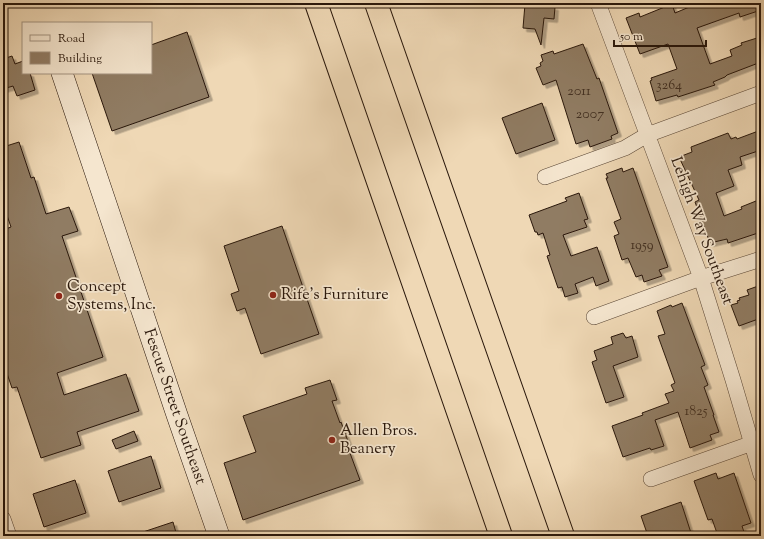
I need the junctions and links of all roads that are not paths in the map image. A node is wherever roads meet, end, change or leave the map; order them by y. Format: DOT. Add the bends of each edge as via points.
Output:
graph roads {
  1 [pos="316,3"];
  2 [pos="376,3"];
  3 [pos="598,3"];
  4 [pos="62,74"];
  5 [pos="761,93"];
  6 [pos="646,135"];
  7 [pos="545,177"];
  8 [pos="761,259"];
  9 [pos="701,278"];
  10 [pos="594,317"];
  11 [pos="756,442"];
  12 [pos="761,475"];
  13 [pos="651,479"];
  14 [pos="3,519"];
  15 [pos="9,536"];
  16 [pos="219,536"];
  17 [pos="500,536"];
  18 [pos="563,536"];
  1 -- 17 [label="highway"];
  2 -- 18 [label="highway"];
  3 -- 6 [label="street, Lehigh Way Southeast"];
  4 -- 16 [label="street, Fescue Street Southeast"];
  5 -- 6 [label="street"];
  6 -- 7 [label="street" via="625,148"];
  6 -- 9 [label="street, Lehigh Way Southeast"];
  8 -- 9 [label="street"];
  9 -- 10 [label="street"];
  9 -- 11 [label="street, Lehigh Way Southeast" via="733,380"];
  11 -- 12 [label="street, Lehigh Way Southeast"];
  11 -- 13 [label="street"];
  14 -- 15 [label="street"];
}
